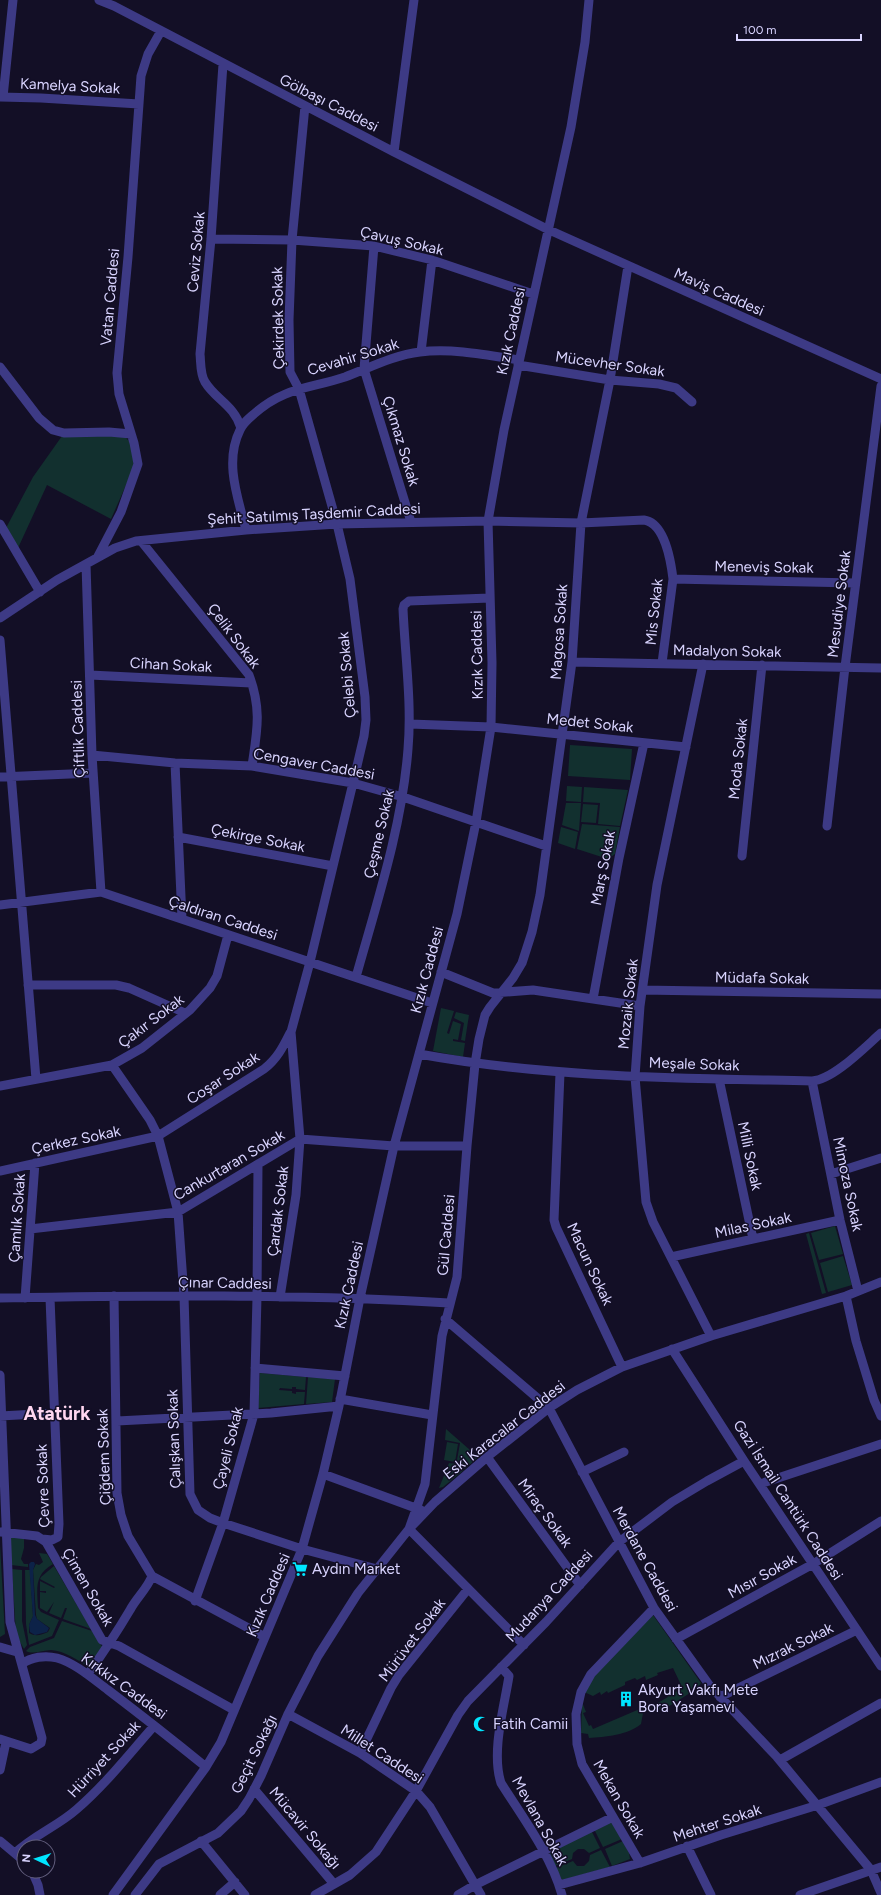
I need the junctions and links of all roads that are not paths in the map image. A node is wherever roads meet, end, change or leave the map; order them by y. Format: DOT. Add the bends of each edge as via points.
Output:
graph roads {
  1 [pos="13,0"];
  2 [pos="100,0"];
  3 [pos="414,0"];
  4 [pos="589,0"];
  5 [pos="161,31"];
  6 [pos="223,64"];
  7 [pos="1,97"];
  8 [pos="139,104"];
  9 [pos="305,106"];
  10 [pos="394,152"];
  11 [pos="547,229"];
  12 [pos="211,239"];
  13 [pos="292,240"];
  14 [pos="374,246"];
  15 [pos="432,260"];
  16 [pos="628,266"];
  17 [pos="533,294"];
  18 [pos="421,352"];
  19 [pos="519,362"];
  20 [pos="0,367"];
  21 [pos="364,369"];
  22 [pos="881,379"];
  23 [pos="610,380"];
  24 [pos="881,386"];
  25 [pos="299,389"];
  26 [pos="692,402"];
  27 [pos="241,428"];
  28 [pos="131,434"];
  29 [pos="488,521"];
  30 [pos="651,521"];
  31 [pos="411,522"];
  32 [pos="581,523"];
  33 [pos="0,524"];
  34 [pos="337,524"];
  35 [pos="246,530"];
  36 [pos="141,541"];
  37 [pos="96,559"];
  38 [pos="86,564"];
  39 [pos="673,580"];
  40 [pos="855,583"];
  41 [pos="40,592"];
  42 [pos="490,598"];
  43 [pos="0,618"];
  44 [pos="0,640"];
  45 [pos="572,662"];
  46 [pos="662,663"];
  47 [pos="703,664"];
  48 [pos="762,665"];
  49 [pos="845,667"];
  50 [pos="881,668"];
  51 [pos="90,675"];
  52 [pos="252,683"];
  53 [pos="410,724"];
  54 [pos="491,727"];
  55 [pos="563,735"];
  56 [pos="644,743"];
  57 [pos="686,748"];
  58 [pos="92,755"];
  59 [pos="175,763"];
  60 [pos="252,766"];
  61 [pos="93,773"];
  62 [pos="11,776"];
  63 [pos="0,777"];
  64 [pos="353,783"];
  65 [pos="403,797"];
  66 [pos="476,822"];
  67 [pos="827,826"];
  68 [pos="178,836"];
  69 [pos="546,846"];
  70 [pos="742,856"];
  71 [pos="333,866"];
  72 [pos="101,892"];
  73 [pos="21,902"];
  74 [pos="0,905"];
  75 [pos="182,919"];
  76 [pos="228,935"];
  77 [pos="310,962"];
  78 [pos="441,972"];
  79 [pos="356,977"];
  80 [pos="28,985"];
  81 [pos="642,990"];
  82 [pos="500,993"];
  83 [pos="881,994"];
  84 [pos="593,999"];
  85 [pos="432,1003"];
  86 [pos="640,1006"];
  87 [pos="186,1013"];
  88 [pos="291,1032"];
  89 [pos="881,1033"];
  90 [pos="419,1054"];
  91 [pos="475,1064"];
  92 [pos="112,1065"];
  93 [pos="560,1073"];
  94 [pos="635,1077"];
  95 [pos="36,1079"];
  96 [pos="719,1079"];
  97 [pos="812,1081"];
  98 [pos="0,1086"];
  99 [pos="158,1136"];
  100 [pos="300,1139"];
  101 [pos="394,1146"];
  102 [pos="467,1146"];
  103 [pos="881,1158"];
  104 [pos="34,1164"];
  105 [pos="258,1164"];
  106 [pos="0,1171"];
  107 [pos="831,1174"];
  108 [pos="178,1212"];
  109 [pos="840,1220"];
  110 [pos="30,1229"];
  111 [pos="753,1239"];
  112 [pos="671,1257"];
  113 [pos="881,1282"];
  114 [pos="858,1291"];
  115 [pos="114,1296"];
  116 [pos="184,1296"];
  117 [pos="846,1296"];
  118 [pos="257,1297"];
  119 [pos="280,1297"];
  120 [pos="0,1298"];
  121 [pos="25,1298"];
  122 [pos="50,1298"];
  123 [pos="360,1298"];
  124 [pos="449,1303"];
  125 [pos="445,1319"];
  126 [pos="711,1336"];
  127 [pos="672,1349"];
  128 [pos="622,1367"];
  129 [pos="255,1368"];
  130 [pos="0,1375"];
  131 [pos="345,1376"];
  132 [pos="340,1402"];
  133 [pos="549,1408"];
  134 [pos="55,1413"];
  135 [pos="254,1414"];
  136 [pos="432,1415"];
  137 [pos="1,1416"];
  138 [pos="881,1416"];
  139 [pos="188,1418"];
  140 [pos="117,1421"];
  141 [pos="881,1444"];
  142 [pos="624,1452"];
  143 [pos="487,1457"];
  144 [pos="744,1461"];
  145 [pos="582,1472"];
  146 [pos="323,1474"];
  147 [pos="760,1484"];
  148 [pos="421,1510"];
  149 [pos="881,1521"];
  150 [pos="223,1523"];
  151 [pos="409,1529"];
  152 [pos="3,1533"];
  153 [pos="42,1539"];
  154 [pos="619,1542"];
  155 [pos="302,1549"];
  156 [pos="813,1564"];
  157 [pos="377,1569"];
  158 [pos="152,1576"];
  159 [pos="580,1585"];
  160 [pos="468,1589"];
  161 [pos="195,1601"];
  162 [pos="654,1608"];
  163 [pos="857,1630"];
  164 [pos="265,1637"];
  165 [pos="676,1640"];
  166 [pos="110,1644"];
  167 [pos="524,1644"];
  168 [pos="0,1648"];
  169 [pos="17,1652"];
  170 [pos="22,1664"];
  171 [pos="501,1666"];
  172 [pos="881,1666"];
  173 [pos="88,1674"];
  174 [pos="720,1697"];
  175 [pos="881,1703"];
  176 [pos="234,1710"];
  177 [pos="288,1714"];
  178 [pos="154,1726"];
  179 [pos="3,1741"];
  180 [pos="360,1753"];
  181 [pos="780,1760"];
  182 [pos="206,1767"];
  183 [pos="0,1770"];
  184 [pos="881,1782"];
  185 [pos="254,1789"];
  186 [pos="416,1791"];
  187 [pos="818,1805"];
  188 [pos="613,1817"];
  189 [pos="0,1841"];
  190 [pos="201,1841"];
  191 [pos="687,1846"];
  192 [pos="542,1851"];
  193 [pos="15,1853"];
  194 [pos="640,1863"];
  195 [pos="134,1867"];
  196 [pos="881,1867"];
  197 [pos="871,1870"];
  198 [pos="149,1874"];
  199 [pos="35,1879"];
  200 [pos="235,1882"];
  201 [pos="334,1884"];
  202 [pos="476,1885"];
  203 [pos="559,1885"];
  204 [pos="881,1893"];
  205 [pos="40,1895"];
  206 [pos="114,1895"];
  207 [pos="135,1895"];
  208 [pos="220,1895"];
  209 [pos="245,1895"];
  210 [pos="315,1895"];
  211 [pos="458,1895"];
  212 [pos="481,1895"];
  213 [pos="562,1895"];
  214 [pos="711,1895"];
  215 [pos="800,1895"];
  1 -- 7 [label="street"];
  2 -- 5 [label="street, Gölbaşı Caddesi"];
  3 -- 10 [label="street"];
  4 -- 11 [label="street, Kızık Caddesi" via="585,42 570,127"];
  5 -- 6 [label="street, Gölbaşı Caddesi"];
  5 -- 8 [label="street, Vatan Caddesi" via="144,66"];
  6 -- 9 [label="street, Gölbaşı Caddesi"];
  6 -- 12 [label="street, Ceviz Sokak"];
  7 -- 8 [label="street, Kamelya Sokak"];
  8 -- 28 [label="street, Vatan Caddesi" via="117,373 119,394"];
  9 -- 10 [label="street, Gölbaşı Caddesi"];
  9 -- 13 [label="street, Çekirdek Sokak"];
  10 -- 11 [label="street, Gölbaşı Caddesi"];
  11 -- 16 [label="street, Maviş Caddesi"];
  11 -- 17 [label="street, Kızık Caddesi"];
  12 -- 13 [label="street, Çavuş Sokak"];
  12 -- 27 [label="street, Ceviz Sokak" via="201,366 204,381 235,413"];
  13 -- 14 [label="street, Çavuş Sokak"];
  13 -- 25 [label="street, Çekirdek Sokak" via="290,372"];
  14 -- 15 [label="street, Çavuş Sokak"];
  14 -- 21 [label="street"];
  15 -- 17 [label="street, Çavuş Sokak"];
  15 -- 18 [label="street"];
  16 -- 22 [label="street, Maviş Caddesi"];
  16 -- 23 [label="street, Magosa Sokak"];
  17 -- 19 [label="street, Kızık Caddesi"];
  18 -- 19 [label="street, Cevahir Sokak" via="464,353"];
  18 -- 21 [label="street, Cevahir Sokak"];
  19 -- 23 [label="street, Mücevher Sokak"];
  19 -- 29 [label="street, Kızık Caddesi"];
  20 -- 28 [label="street" via="39,418 53,430 64,433"];
  21 -- 25 [label="street, Cevahir Sokak"];
  21 -- 31 [label="street, Çıkmaz Sokak"];
  23 -- 26 [label="street, Mücevher Sokak" via="668,386"];
  23 -- 32 [label="street, Magosa Sokak"];
  24 -- 40 [label="street, Mesudiye Sokak"];
  25 -- 27 [label="street, Cevahir Sokak" via="272,399"];
  25 -- 34 [label="street, Çekirdek Sokak"];
  27 -- 35 [label="street, Cevahir Sokak" via="232,460"];
  28 -- 37 [label="street, Vatan Caddesi" via="138,455 136,474 114,527"];
  29 -- 31 [label="street, Şehit Satılmış Taşdemir Caddesi"];
  29 -- 32 [label="street, Şehit Satılmış Taşdemir Caddesi"];
  29 -- 42 [label="street, Kızık Caddesi"];
  30 -- 32 [label="street, Şehit Satılmış Taşdemir Caddesi"];
  30 -- 39 [label="street, Mis Sokak" via="663,538"];
  31 -- 34 [label="street, Şehit Satılmış Taşdemir Caddesi"];
  32 -- 45 [label="street, Magosa Sokak"];
  33 -- 41 [label="street"];
  34 -- 35 [label="street, Şehit Satılmış Taşdemir Caddesi"];
  34 -- 64 [label="street, Çelebi Sokak" via="350,580 365,697 364,736"];
  35 -- 36 [label="street, Şehit Satılmış Taşdemir Caddesi"];
  36 -- 37 [label="street, Şehit Satılmış Taşdemir Caddesi" via="126,544"];
  36 -- 52 [label="street, Çelik Sokak" via="249,675"];
  37 -- 38 [label="street, Şehit Satılmış Taşdemir Caddesi"];
  38 -- 41 [label="street, Şehit Satılmış Taşdemir Caddesi"];
  38 -- 51 [label="street, Çiftlik Caddesi"];
  39 -- 40 [label="street, Meneviş Sokak"];
  39 -- 46 [label="street, Mis Sokak"];
  40 -- 49 [label="street, Mesudiye Sokak"];
  41 -- 43 [label="street, Şehit Satılmış Taşdemir Caddesi"];
  42 -- 53 [label="street, Çeşme Sokak" via="409,601 404,605"];
  42 -- 54 [label="street, Kızık Caddesi"];
  44 -- 62 [label="street"];
  45 -- 46 [label="street, Madalyon Sokak"];
  45 -- 55 [label="street, Magosa Sokak"];
  46 -- 47 [label="street, Madalyon Sokak"];
  47 -- 48 [label="street, Madalyon Sokak"];
  47 -- 57 [label="street, Mozaik Sokak"];
  48 -- 49 [label="street, Madalyon Sokak"];
  48 -- 70 [label="street, Moda Sokak"];
  49 -- 50 [label="street, Madalyon Sokak"];
  49 -- 67 [label="street, Mesudiye Sokak"];
  51 -- 52 [label="street, Cihan Sokak"];
  51 -- 58 [label="street, Çiftlik Caddesi"];
  52 -- 60 [label="street, Çelik Sokak" via="258,713"];
  53 -- 54 [label="street, Medet Sokak"];
  53 -- 65 [label="street, Çeşme Sokak"];
  54 -- 55 [label="street, Medet Sokak"];
  54 -- 66 [label="street, Kızık Caddesi"];
  55 -- 56 [label="street, Medet Sokak"];
  55 -- 69 [label="street, Magosa Sokak"];
  56 -- 57 [label="street, Medet Sokak"];
  56 -- 84 [label="street, Marş Sokak" via="619,858"];
  57 -- 81 [label="street, Mozaik Sokak" via="657,885"];
  58 -- 59 [label="street, Cengaver Caddesi"];
  58 -- 61 [label="street, Çiftlik Caddesi"];
  59 -- 60 [label="street, Cengaver Caddesi"];
  59 -- 68 [label="street"];
  60 -- 64 [label="street, Cengaver Caddesi"];
  61 -- 62 [label="street"];
  61 -- 72 [label="street, Çiftlik Caddesi"];
  62 -- 63 [label="street"];
  62 -- 73 [label="street"];
  64 -- 65 [label="street, Cengaver Caddesi"];
  64 -- 71 [label="street, Çelebi Sokak"];
  65 -- 66 [label="street, Cengaver Caddesi"];
  65 -- 79 [label="street, Çeşme Sokak"];
  66 -- 69 [label="street, Cengaver Caddesi"];
  66 -- 78 [label="street, Kızık Caddesi" via="457,914"];
  68 -- 71 [label="street, Çekirge Sokak"];
  68 -- 75 [label="street"];
  69 -- 82 [label="street, Magosa Sokak" via="536,914 526,954 513,978"];
  71 -- 77 [label="street, Çelebi Sokak"];
  72 -- 73 [label="street, Çaldıran Caddesi"];
  72 -- 75 [label="street, Çaldıran Caddesi"];
  73 -- 74 [label="street, Çaldıran Caddesi"];
  73 -- 80 [label="street"];
  75 -- 76 [label="street, Çaldıran Caddesi"];
  76 -- 77 [label="street, Çaldıran Caddesi"];
  76 -- 87 [label="street, Çakır Sokak" via="217,976"];
  77 -- 79 [label="street, Çaldıran Caddesi"];
  77 -- 88 [label="street, Çardak Sokak"];
  78 -- 82 [label="street" via="486,992"];
  78 -- 85 [label="street, Kızık Caddesi"];
  79 -- 85 [label="street, Çaldıran Caddesi"];
  80 -- 87 [label="street" via="116,984"];
  80 -- 95 [label="street"];
  81 -- 83 [label="street, Müdafa Sokak"];
  81 -- 86 [label="street, Mozaik Sokak"];
  82 -- 84 [label="street" via="533,990"];
  82 -- 91 [label="street, Gül Caddesi" via="485,1016"];
  84 -- 86 [label="street"];
  85 -- 90 [label="street, Kızık Caddesi"];
  86 -- 94 [label="street, Mozaik Sokak"];
  87 -- 92 [label="street, Çakır Sokak" via="142,1048"];
  88 -- 99 [label="street, Coşar Sokak" via="273,1062"];
  88 -- 100 [label="street, Çardak Sokak"];
  89 -- 97 [label="street, Meşale Sokak" via="856,1056 824,1078"];
  90 -- 91 [label="street, Meşale Sokak"];
  90 -- 101 [label="street, Kızık Caddesi"];
  91 -- 93 [label="street, Meşale Sokak"];
  91 -- 102 [label="street, Gül Caddesi"];
  92 -- 95 [label="street, Çakır Sokak"];
  92 -- 99 [label="street, Çalışkan Sokak"];
  93 -- 94 [label="street, Meşale Sokak"];
  93 -- 128 [label="street, Macun Sokak" via="554,1220"];
  94 -- 96 [label="street, Meşale Sokak"];
  94 -- 112 [label="street, Mozaik Sokak" via="646,1202"];
  95 -- 98 [label="street, Çakır Sokak"];
  96 -- 97 [label="street, Meşale Sokak"];
  96 -- 111 [label="street, Milli Sokak"];
  97 -- 107 [label="street, Mimoza Sokak"];
  99 -- 104 [label="street, Çerkez Sokak"];
  99 -- 108 [label="street, Çalışkan Sokak"];
  100 -- 101 [label="street, Cankurtaran Sokak"];
  100 -- 105 [label="street, Cankurtaran Sokak"];
  100 -- 119 [label="street, Çardak Sokak" via="296,1195"];
  101 -- 102 [label="street, Cankurtaran Sokak"];
  101 -- 123 [label="street, Kızık Caddesi"];
  102 -- 124 [label="street, Gül Caddesi" via="460,1259"];
  103 -- 107 [label="street"];
  104 -- 106 [label="street, Çerkez Sokak"];
  104 -- 110 [label="street, Çamlık Sokak"];
  105 -- 108 [label="street, Cankurtaran Sokak"];
  105 -- 118 [label="street, Çayeli Sokak"];
  107 -- 109 [label="street, Mimoza Sokak"];
  108 -- 110 [label="street, Cankurtaran Sokak"];
  108 -- 116 [label="street, Çalışkan Sokak"];
  109 -- 111 [label="street, Milas Sokak"];
  109 -- 114 [label="street, Mimoza Sokak"];
  110 -- 121 [label="street, Çamlık Sokak"];
  111 -- 112 [label="street, Milas Sokak"];
  112 -- 126 [label="street, Mozaik Sokak"];
  113 -- 114 [label="street, Eski Karacalar Caddesi"];
  114 -- 117 [label="street, Eski Karacalar Caddesi"];
  115 -- 116 [label="street, Çınar Caddesi"];
  115 -- 122 [label="street, Çınar Caddesi"];
  115 -- 140 [label="street, Çiğdem Sokak"];
  116 -- 118 [label="street, Çınar Caddesi"];
  116 -- 139 [label="street, Çalışkan Sokak"];
  117 -- 126 [label="street, Eski Karacalar Caddesi"];
  117 -- 138 [label="street" via="856,1341"];
  118 -- 119 [label="street, Çınar Caddesi"];
  118 -- 129 [label="street, Çayeli Sokak"];
  119 -- 123 [label="street, Çınar Caddesi"];
  120 -- 121 [label="street, Çınar Caddesi"];
  121 -- 122 [label="street, Çınar Caddesi"];
  122 -- 134 [label="street, Çevre Sokak"];
  123 -- 124 [label="street, Çınar Caddesi"];
  123 -- 131 [label="street, Kızık Caddesi"];
  124 -- 125 [label="street, Gül Caddesi"];
  125 -- 133 [label="street, Merdane Caddesi"];
  125 -- 136 [label="street, Gül Caddesi"];
  126 -- 127 [label="street, Eski Karacalar Caddesi"];
  127 -- 128 [label="street, Eski Karacalar Caddesi"];
  127 -- 144 [label="street, Gazi İsmail Cantürk Caddesi"];
  128 -- 133 [label="street, Eski Karacalar Caddesi"];
  129 -- 131 [label="street"];
  129 -- 135 [label="street, Çayeli Sokak"];
  130 -- 137 [label="street"];
  131 -- 132 [label="street, Kızık Caddesi"];
  132 -- 135 [label="street"];
  132 -- 136 [label="street"];
  132 -- 146 [label="street, Kızık Caddesi"];
  133 -- 143 [label="street, Eski Karacalar Caddesi"];
  133 -- 145 [label="street, Merdane Caddesi"];
  134 -- 137 [label="street"];
  134 -- 153 [label="street, Çevre Sokak" via="59,1534 56,1539"];
  135 -- 139 [label="street"];
  135 -- 150 [label="street, Çayeli Sokak"];
  136 -- 148 [label="street, Gül Caddesi"];
  137 -- 152 [label="street"];
  139 -- 140 [label="street"];
  139 -- 150 [label="street, Çalışkan Sokak" via="190,1494 198,1510"];
  140 -- 158 [label="street, Çiğdem Sokak" via="117,1493 121,1515 128,1536"];
  141 -- 147 [label="street"];
  142 -- 145 [label="street"];
  143 -- 148 [label="street, Eski Karacalar Caddesi"];
  143 -- 159 [label="street, Miraç Sokak"];
  144 -- 147 [label="street, Gazi İsmail Cantürk Caddesi"];
  144 -- 154 [label="street, Mudanya Caddesi" via="672,1502"];
  145 -- 154 [label="street, Merdane Caddesi"];
  146 -- 148 [label="street"];
  146 -- 155 [label="street, Kızık Caddesi"];
  147 -- 156 [label="street, Gazi İsmail Cantürk Caddesi"];
  148 -- 151 [label="street, Eski Karacalar Caddesi"];
  149 -- 156 [label="street, Mısır Sokak"];
  150 -- 155 [label="street, Çalışkan Sokak"];
  150 -- 161 [label="street, Çayeli Sokak"];
  151 -- 157 [label="street, Eski Karacalar Caddesi"];
  151 -- 160 [label="street"];
  152 -- 153 [label="street, Çimen Sokak" via="37,1536"];
  152 -- 169 [label="street" via="10,1622"];
  153 -- 166 [label="street, Çimen Sokak" via="100,1637"];
  154 -- 159 [label="street, Mudanya Caddesi"];
  154 -- 162 [label="street, Merdane Caddesi"];
  155 -- 157 [label="street, Çalışkan Sokak"];
  155 -- 164 [label="street, Kızık Caddesi"];
  156 -- 163 [label="street, Gazi İsmail Cantürk Caddesi"];
  156 -- 165 [label="street, Mısır Sokak"];
  157 -- 177 [label="street, Eski Karacalar Caddesi" via="337,1626"];
  158 -- 161 [label="street, Çiğdem Sokak"];
  158 -- 166 [label="street"];
  159 -- 167 [label="street, Mudanya Caddesi"];
  160 -- 167 [label="street"];
  160 -- 180 [label="street, Mürüvet Sokak" via="399,1675"];
  161 -- 164 [label="street, Çiğdem Sokak"];
  162 -- 165 [label="street, Merdane Caddesi"];
  162 -- 188 [label="street, Mekan Sokak" via="591,1674 585,1682 578,1702 577,1744 582,1764"];
  163 -- 172 [label="street, Gazi İsmail Cantürk Caddesi"];
  163 -- 174 [label="street, Mızrak Sokak"];
  164 -- 176 [label="street, Kızık Caddesi"];
  165 -- 174 [label="street, Merdane Caddesi"];
  166 -- 173 [label="street"];
  166 -- 176 [label="street, Çimen Sokak" via="119,1646"];
  167 -- 171 [label="street, Mudanya Caddesi"];
  168 -- 169 [label="street"];
  169 -- 170 [label="street"];
  170 -- 173 [label="street, Kırkkız Caddesi" via="27,1660 41,1657 58,1658"];
  170 -- 179 [label="street" via="42,1738 31,1750"];
  171 -- 186 [label="street, Mudanya Caddesi" via="458,1715"];
  171 -- 192 [label="street, Mevlana Sokak" via="509,1676 498,1746 499,1776"];
  173 -- 178 [label="street, Kırkkız Caddesi"];
  174 -- 181 [label="street, Merdane Caddesi"];
  175 -- 181 [label="street"];
  176 -- 182 [label="street, Kızık Caddesi"];
  177 -- 180 [label="street, Millet Caddesi"];
  177 -- 185 [label="street, Geçit Sokağı"];
  178 -- 182 [label="street, Kırkkız Caddesi"];
  178 -- 193 [label="street, Hürriyet Sokak" via="90,1798"];
  179 -- 183 [label="street"];
  180 -- 186 [label="street, Millet Caddesi"];
  181 -- 187 [label="street, Merdane Caddesi"];
  182 -- 195 [label="street, Kızık Caddesi"];
  184 -- 187 [label="street, Mehter Sokak"];
  185 -- 190 [label="street, Geçit Sokağı" via="230,1822 218,1833"];
  185 -- 201 [label="street, Mücavir Sokağı"];
  186 -- 201 [label="street, Mudanya Caddesi" via="376,1852 350,1875"];
  186 -- 202 [label="street, Millet Caddesi" via="430,1807"];
  187 -- 191 [label="street, Mehter Sokak"];
  187 -- 197 [label="street, Merdane Caddesi"];
  188 -- 192 [label="street"];
  188 -- 194 [label="street, Mekan Sokak"];
  189 -- 193 [label="street"];
  190 -- 198 [label="street, Geçit Sokağı" via="159,1864"];
  190 -- 200 [label="street"];
  191 -- 194 [label="street, Mehter Sokak"];
  191 -- 214 [label="street"];
  192 -- 202 [label="street"];
  192 -- 203 [label="street, Mevlana Sokak"];
  194 -- 203 [label="street, Mehter Sokak"];
  195 -- 198 [label="street"];
  195 -- 206 [label="street, Kızık Caddesi"];
  196 -- 197 [label="street"];
  197 -- 204 [label="street, Merdane Caddesi"];
  197 -- 215 [label="street"];
  198 -- 207 [label="street, Geçit Sokağı"];
  199 -- 205 [label="street"];
  200 -- 208 [label="street"];
  200 -- 209 [label="street"];
  201 -- 210 [label="street, Mudanya Caddesi"];
  202 -- 211 [label="street"];
  202 -- 212 [label="street, Millet Caddesi"];
  203 -- 213 [label="street, Mevlana Sokak"];
}
